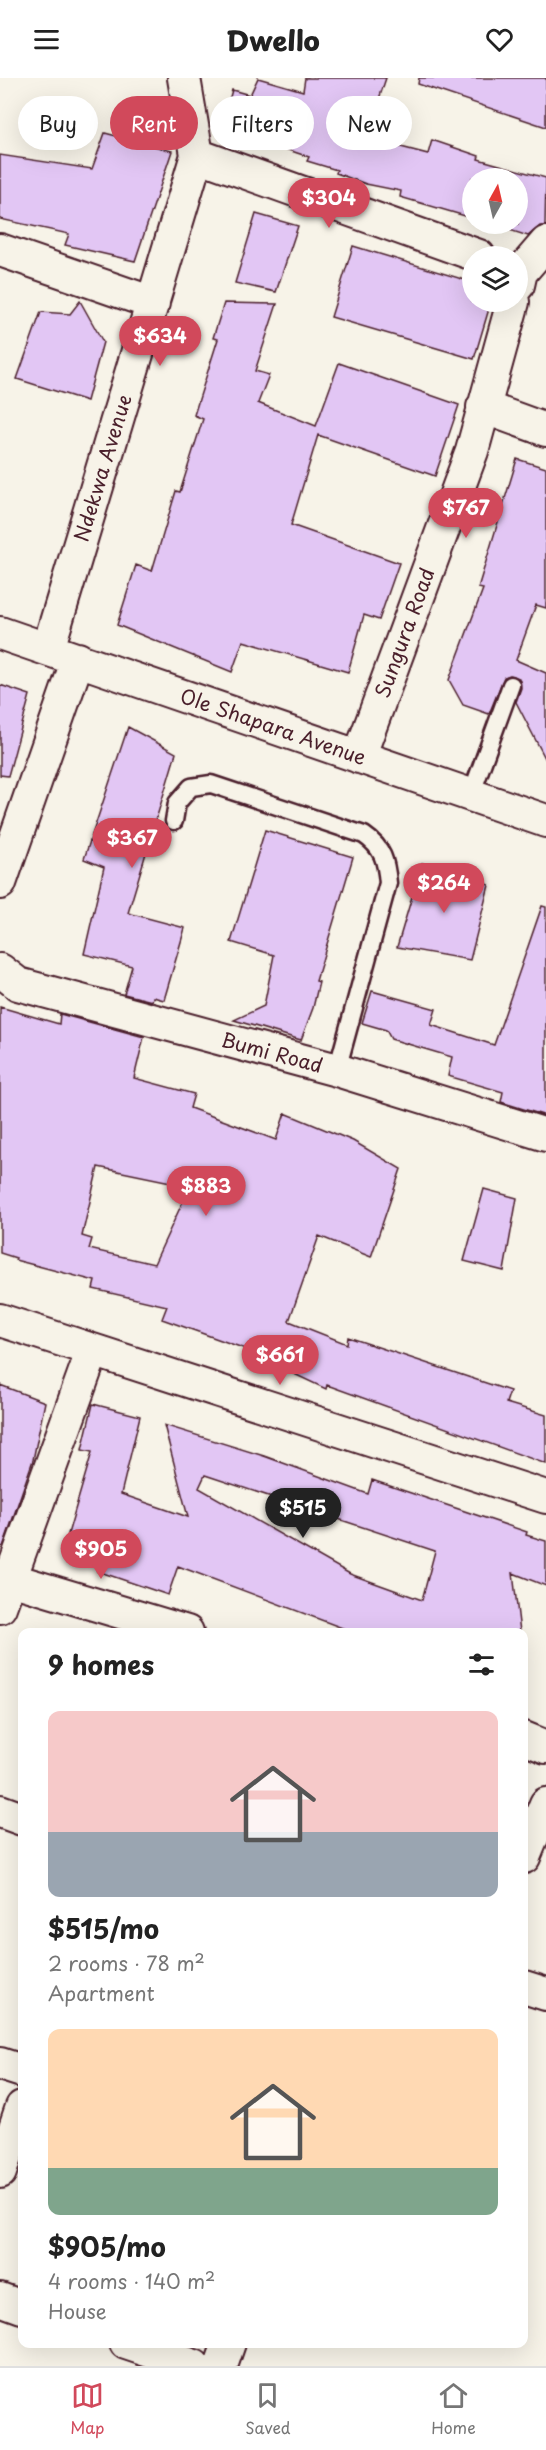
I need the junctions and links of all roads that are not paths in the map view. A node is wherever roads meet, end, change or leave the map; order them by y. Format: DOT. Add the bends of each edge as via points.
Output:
graph roads {
  1 [pos="184,78"];
  2 [pos="197,155"];
  3 [pos="546,243"];
  4 [pos="0,250"];
  5 [pos="462,250"];
  6 [pos="528,265"];
  7 [pos="153,303"];
  8 [pos="510,312"];
  9 [pos="483,407"];
  10 [pos="546,430"];
  11 [pos="0,633"];
  12 [pos="48,650"];
  13 [pos="78,659"];
  14 [pos="511,685"];
  15 [pos="359,757"];
  16 [pos="471,795"];
  17 [pos="174,821"];
  18 [pos="546,821"];
  19 [pos="0,883"];
  20 [pos="0,970"];
  21 [pos="337,1070"];
  22 [pos="546,1135"];
  23 [pos="0,1320"];
  24 [pos="92,1352"];
  25 [pos="546,1497"];
  26 [pos="3,1587"];
  27 [pos="171,1628"];
  28 [pos="528,1740"];
  29 [pos="546,1747"];
  30 [pos="546,1804"];
  31 [pos="0,1811"];
  32 [pos="18,1818"];
  33 [pos="528,1847"];
  34 [pos="528,1988"];
  35 [pos="546,1994"];
  36 [pos="0,2064"];
  37 [pos="18,2070"];
  38 [pos="18,2119"];
  39 [pos="0,2172"];
  40 [pos="0,2299"];
  41 [pos="18,2306"];
  42 [pos="141,2348"];
  43 [pos="226,2348"];
  44 [pos="194,2366"];
  45 [pos="220,2366"];
  1 -- 2 [label="street, Ndekwa Avenue"];
  2 -- 5 [label="street"];
  2 -- 7 [label="street, Ndekwa Avenue"];
  3 -- 6 [label="street"];
  4 -- 7 [label="street"];
  7 -- 12 [label="street, Ndekwa Avenue"];
  8 -- 9 [label="street, Sungura Road"];
  9 -- 10 [label="street"];
  9 -- 15 [label="street, Sungura Road" via="472,451"];
  11 -- 12 [label="street, Ole Shapara Avenue"];
  12 -- 13 [label="street, Ole Shapara Avenue"];
  13 -- 15 [label="street, Ole Shapara Avenue"];
  13 -- 19 [label="street"];
  14 -- 16 [label="lane"];
  15 -- 16 [label="street, Ole Shapara Avenue"];
  16 -- 18 [label="street, Ole Shapara Avenue"];
  17 -- 21 [label="lane" via="177,803 191,787 211,784 364,835 385,858 388,883"];
  20 -- 21 [label="street, Bumi Road" via="18,984"];
  21 -- 22 [label="street, Bumi Road"];
  23 -- 24 [label="street"];
  24 -- 25 [label="street"];
  24 -- 26 [label="street"];
  26 -- 27 [label="street"];
  28 -- 29 [label="street"];
  30 -- 33 [label="street"];
  31 -- 32 [label="street"];
  34 -- 35 [label="street"];
  36 -- 37 [label="street"];
  38 -- 39 [label="street"];
  40 -- 41 [label="street"];
  42 -- 44 [label="street"];
  43 -- 45 [label="street"];
}
